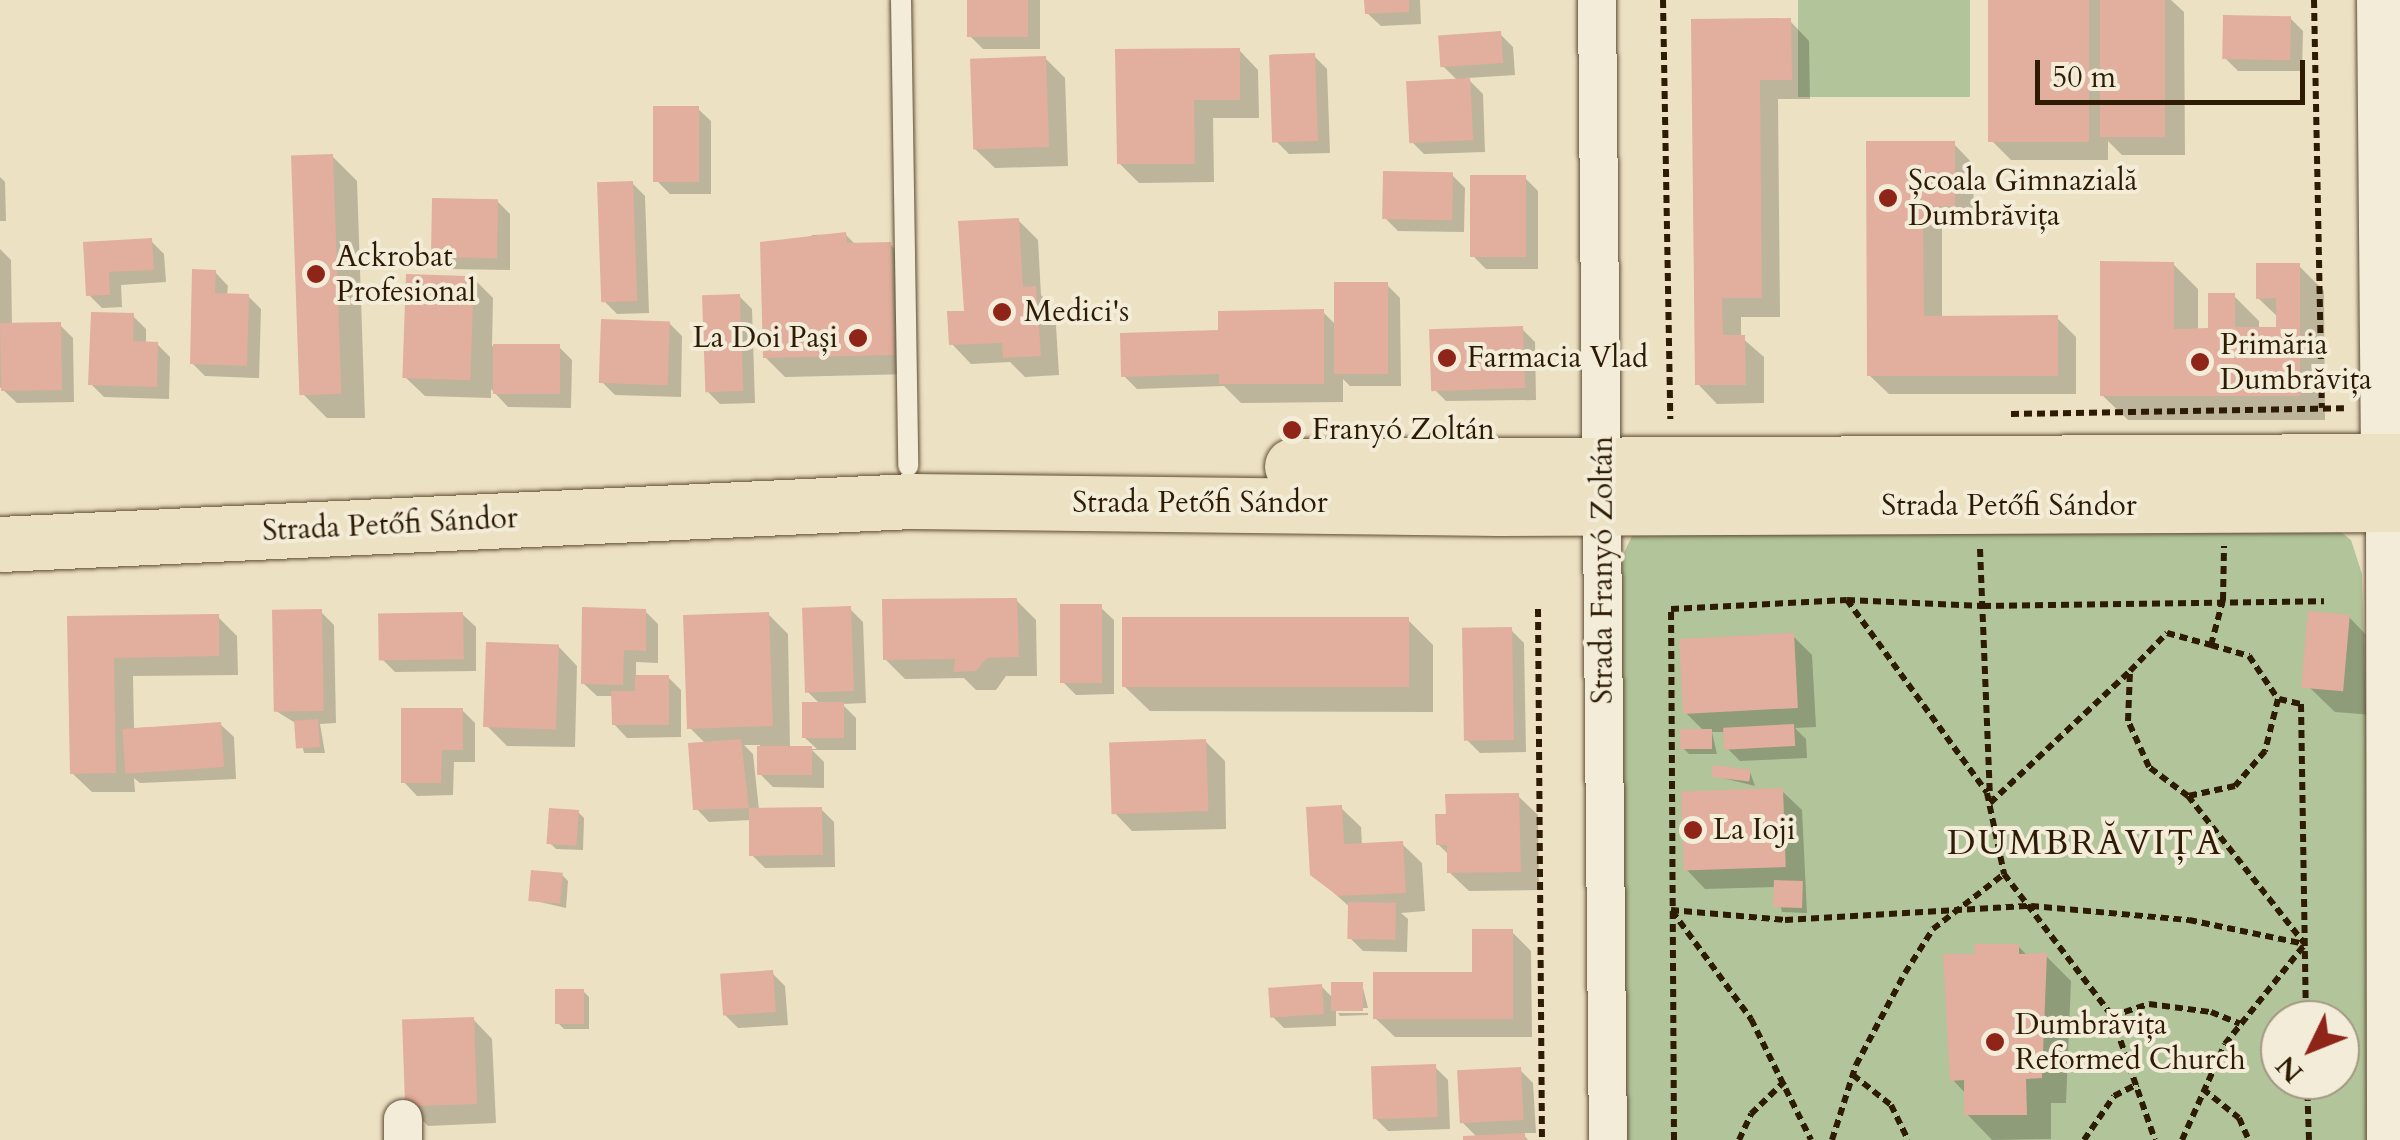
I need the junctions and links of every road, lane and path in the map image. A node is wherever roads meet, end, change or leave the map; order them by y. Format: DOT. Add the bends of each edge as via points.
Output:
graph roads {
  1 [pos="901,0"];
  2 [pos="1597,0"];
  3 [pos="1663,0"];
  4 [pos="2314,0"];
  5 [pos="2381,0"];
  6 [pos="2322,408"];
  7 [pos="1670,420"];
  8 [pos="908,466"];
  9 [pos="2393,482"];
  10 [pos="1602,486"];
  11 [pos="1978,507"];
  12 [pos="0,509"];
  13 [pos="0,544"];
  14 [pos="1847,600"];
  15 [pos="2223,600"];
  16 [pos="2324,602"];
  17 [pos="1983,606"];
  18 [pos="1538,610"];
  19 [pos="2210,645"];
  20 [pos="2130,671"];
  21 [pos="2278,698"];
  22 [pos="2188,796"];
  23 [pos="1990,803"];
  24 [pos="2004,874"];
  25 [pos="2032,906"];
  26 [pos="1960,909"];
  27 [pos="1671,910"];
  28 [pos="2305,944"];
  29 [pos="2306,1000"];
  30 [pos="2112,1016"];
  31 [pos="2240,1024"];
  32 [pos="1853,1076"];
  33 [pos="1786,1080"];
  34 [pos="2138,1084"];
  35 [pos="2203,1090"];
  36 [pos="2308,1100"];
  37 [pos="1542,1140"];
  38 [pos="1608,1140"];
  39 [pos="1674,1140"];
  40 [pos="1739,1140"];
  41 [pos="1811,1140"];
  42 [pos="1832,1140"];
  43 [pos="1908,1140"];
  44 [pos="2084,1140"];
  45 [pos="2156,1140"];
  46 [pos="2182,1140"];
  47 [pos="2250,1140"];
  48 [pos="2309,1140"];
  49 [pos="2386,1140"];
  1 -- 8 [label="lane"];
  2 -- 10 [label="street, Strada Franyó Zoltán"];
  3 -- 7 [label="path"];
  4 -- 6 [label="path"];
  5 -- 9 [label="street"];
  8 -- 10 [label="main road, Strada Petőfi Sándor"];
  8 -- 12 [label="main road, Strada Petőfi Sándor"];
  9 -- 10 [label="main road, Strada Petőfi Sándor"];
  9 -- 11 [label="main road, Strada Petőfi Sándor"];
  9 -- 49 [label="street"];
  10 -- 11 [label="main road, Strada Petőfi Sándor"];
  10 -- 13 [label="main road, Strada Petőfi Sándor" via="912,501"];
  10 -- 38 [label="street, Strada Franyó Zoltán"];
  11 -- 17 [label="path"];
  14 -- 17 [label="path"];
  14 -- 23 [label="path"];
  14 -- 27 [label="path" via="1671,609"];
  15 -- 16 [label="path"];
  15 -- 17 [label="path"];
  15 -- 19 [label="path"];
  17 -- 23 [label="path"];
  18 -- 37 [label="path"];
  19 -- 20 [label="path" via="2167,633"];
  19 -- 21 [label="path" via="2248,656"];
  20 -- 22 [label="path" via="2128,721 2149,767"];
  20 -- 23 [label="path"];
  21 -- 22 [label="path" via="2266,751 2235,786"];
  21 -- 28 [label="path" via="2301,704"];
  22 -- 28 [label="path"];
  23 -- 24 [label="path"];
  24 -- 25 [label="path"];
  24 -- 26 [label="path"];
  25 -- 26 [label="path"];
  25 -- 28 [label="path" via="2189,920"];
  25 -- 30 [label="path"];
  26 -- 27 [label="path" via="1785,920"];
  26 -- 32 [label="path" via="1933,929 1904,973"];
  27 -- 33 [label="path"];
  27 -- 39 [label="path"];
  28 -- 29 [label="path"];
  28 -- 31 [label="path"];
  30 -- 31 [label="path" via="2166,1005"];
  30 -- 34 [label="path"];
  31 -- 35 [label="path"];
  32 -- 42 [label="path"];
  32 -- 43 [label="path" via="1890,1104"];
  33 -- 40 [label="path" via="1750,1114"];
  33 -- 41 [label="path"];
  34 -- 44 [label="path" via="2114,1096"];
  34 -- 45 [label="path"];
  35 -- 46 [label="path"];
  35 -- 47 [label="path" via="2240,1118"];
  36 -- 48 [label="path"];
}
